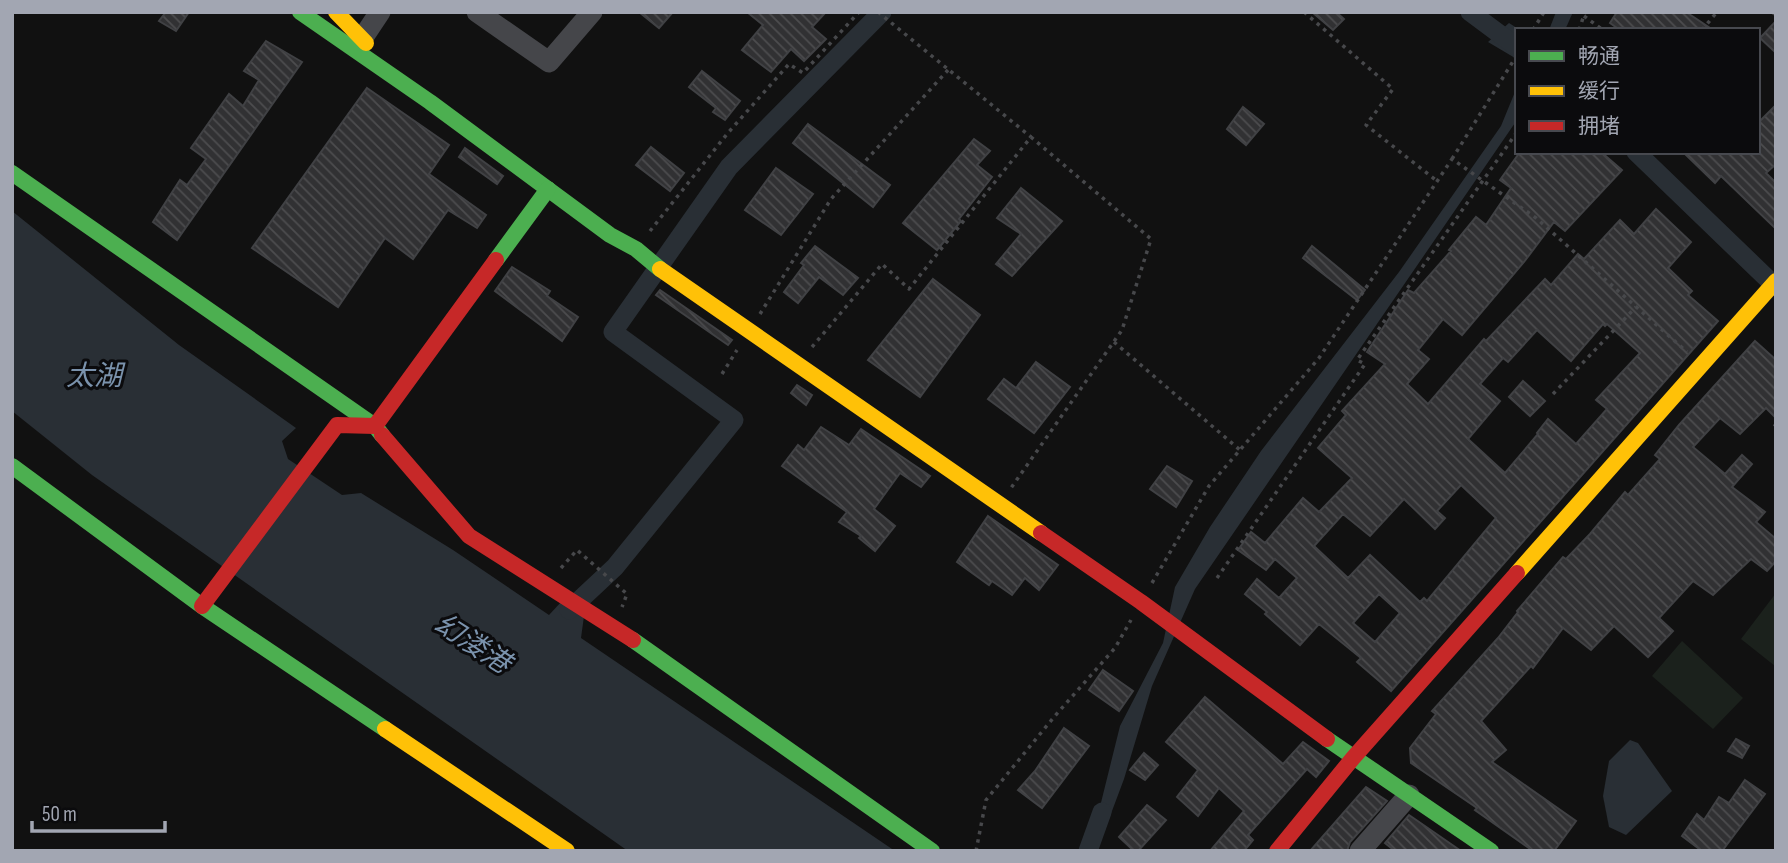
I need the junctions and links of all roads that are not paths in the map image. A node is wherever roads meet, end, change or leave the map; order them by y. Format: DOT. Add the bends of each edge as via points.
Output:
graph roads {
  1 [pos="300,12"];
  2 [pos="336,12"];
  3 [pos="380,12"];
  4 [pos="477,12"];
  5 [pos="592,12"];
  6 [pos="362,39"];
  7 [pos="430,102"];
  8 [pos="12,173"];
  9 [pos="548,189"];
  10 [pos="1776,281"];
  11 [pos="374,426"];
  12 [pos="12,466"];
  13 [pos="202,606"];
  14 [pos="1353,758"];
  15 [pos="1409,795"];
  16 [pos="567,851"];
  17 [pos="932,851"];
  18 [pos="1278,851"];
  19 [pos="1360,851"];
  20 [pos="1491,851"];
  1 -- 7 [label="street"];
  2 -- 6 [label="street"];
  3 -- 6 [label="street"];
  4 -- 5 [label="street" via="549,62"];
  6 -- 7 [label="street"];
  7 -- 9 [label="street"];
  8 -- 11 [label="street"];
  9 -- 11 [label="street"];
  9 -- 14 [label="street" via="1174,625"];
  10 -- 14 [label="street"];
  11 -- 13 [label="street" via="337,425"];
  11 -- 17 [label="street" via="469,536 614,627"];
  12 -- 13 [label="street"];
  13 -- 16 [label="street"];
  14 -- 15 [label="street"];
  14 -- 18 [label="street"];
  15 -- 19 [label="street"];
  15 -- 20 [label="street"];
}
